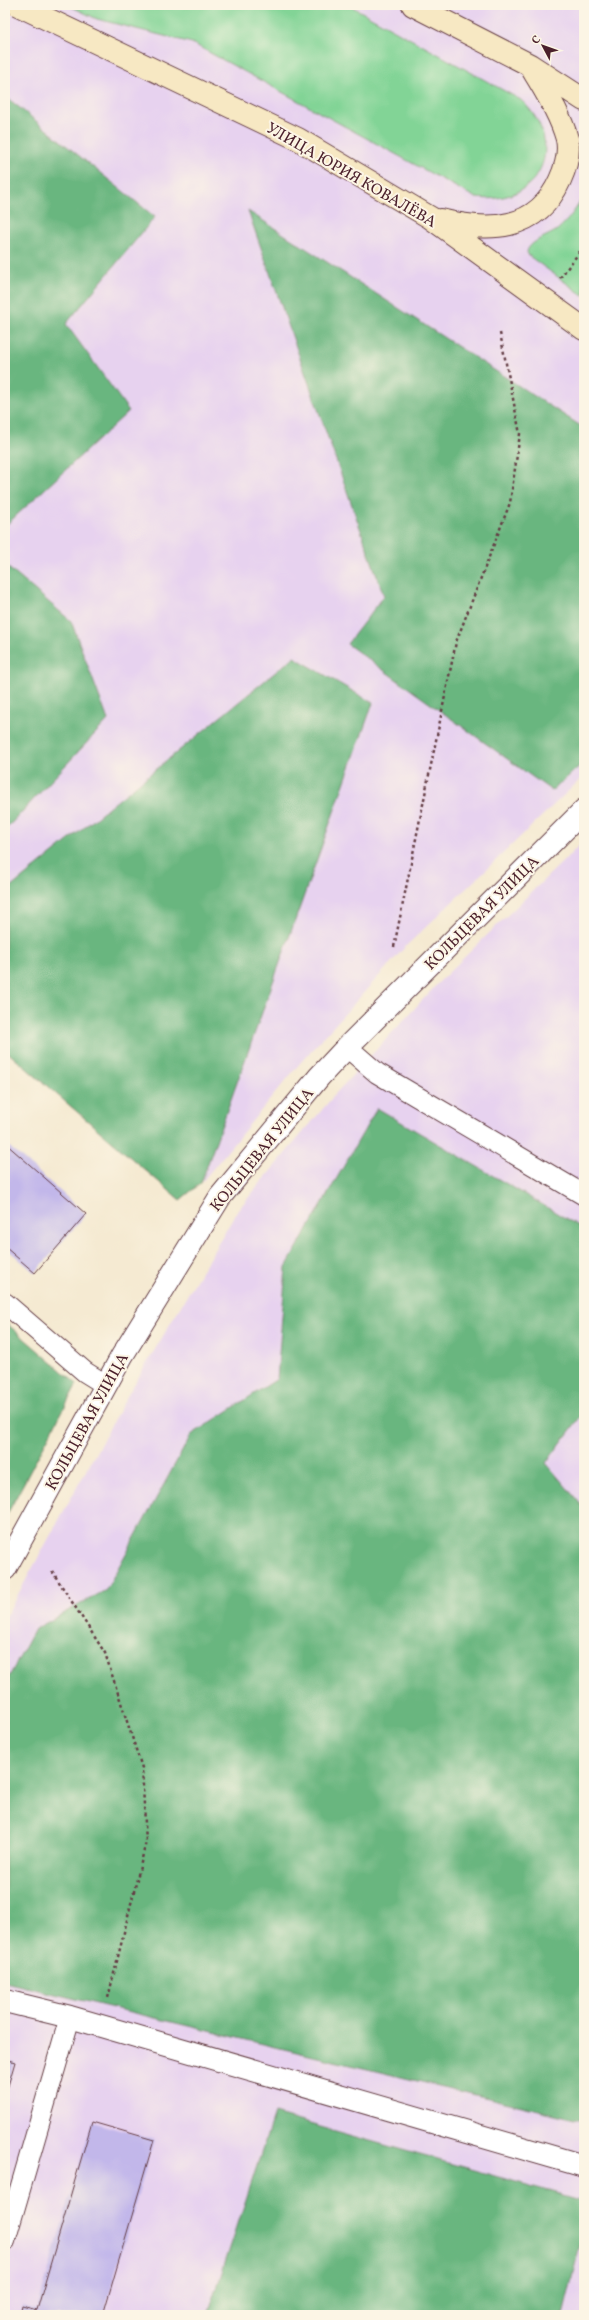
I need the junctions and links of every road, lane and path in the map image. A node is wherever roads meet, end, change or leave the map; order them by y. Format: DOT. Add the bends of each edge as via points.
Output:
graph roads {
  1 [pos="18,5"];
  2 [pos="413,5"];
  3 [pos="530,65"];
  4 [pos="584,100"];
  5 [pos="431,218"];
  6 [pos="584,246"];
  7 [pos="558,281"];
  8 [pos="584,329"];
  9 [pos="500,333"];
  10 [pos="584,810"];
  11 [pos="394,947"];
  12 [pos="347,1047"];
  13 [pos="584,1195"];
  14 [pos="5,1302"];
  15 [pos="106,1385"];
  16 [pos="5,1569"];
  17 [pos="52,1571"];
  18 [pos="5,2001"];
  19 [pos="70,2018"];
  20 [pos="102,2026"];
  21 [pos="584,2166"];
  22 [pos="5,2241"];
  1 -- 5 [label="main road, УЛИЦА ЮРИЯ КОВАЛЁВА" via="298,139"];
  2 -- 3 [label="main road"];
  3 -- 4 [label="main road"];
  3 -- 5 [label="main road" via="556,110 567,140 568,164 553,196 531,218 501,226 469,227"];
  5 -- 8 [label="main road, УЛИЦА ЮРИЯ КОВАЛЁВА"];
  6 -- 7 [label="path"];
  9 -- 11 [label="path" via="520,434 510,503 456,642"];
  10 -- 12 [label="street, КОЛЬЦЕВАЯ УЛИЦА"];
  12 -- 13 [label="lane" via="377,1073"];
  12 -- 15 [label="street, КОЛЬЦЕВАЯ УЛИЦА" via="220,1197"];
  14 -- 15 [label="lane" via="85,1372"];
  15 -- 16 [label="street, КОЛЬЦЕВАЯ УЛИЦА"];
  17 -- 20 [label="path" via="105,1653 142,1768 146,1842"];
  18 -- 19 [label="street"];
  19 -- 20 [label="street"];
  19 -- 22 [label="lane"];
  20 -- 21 [label="street"];
}
